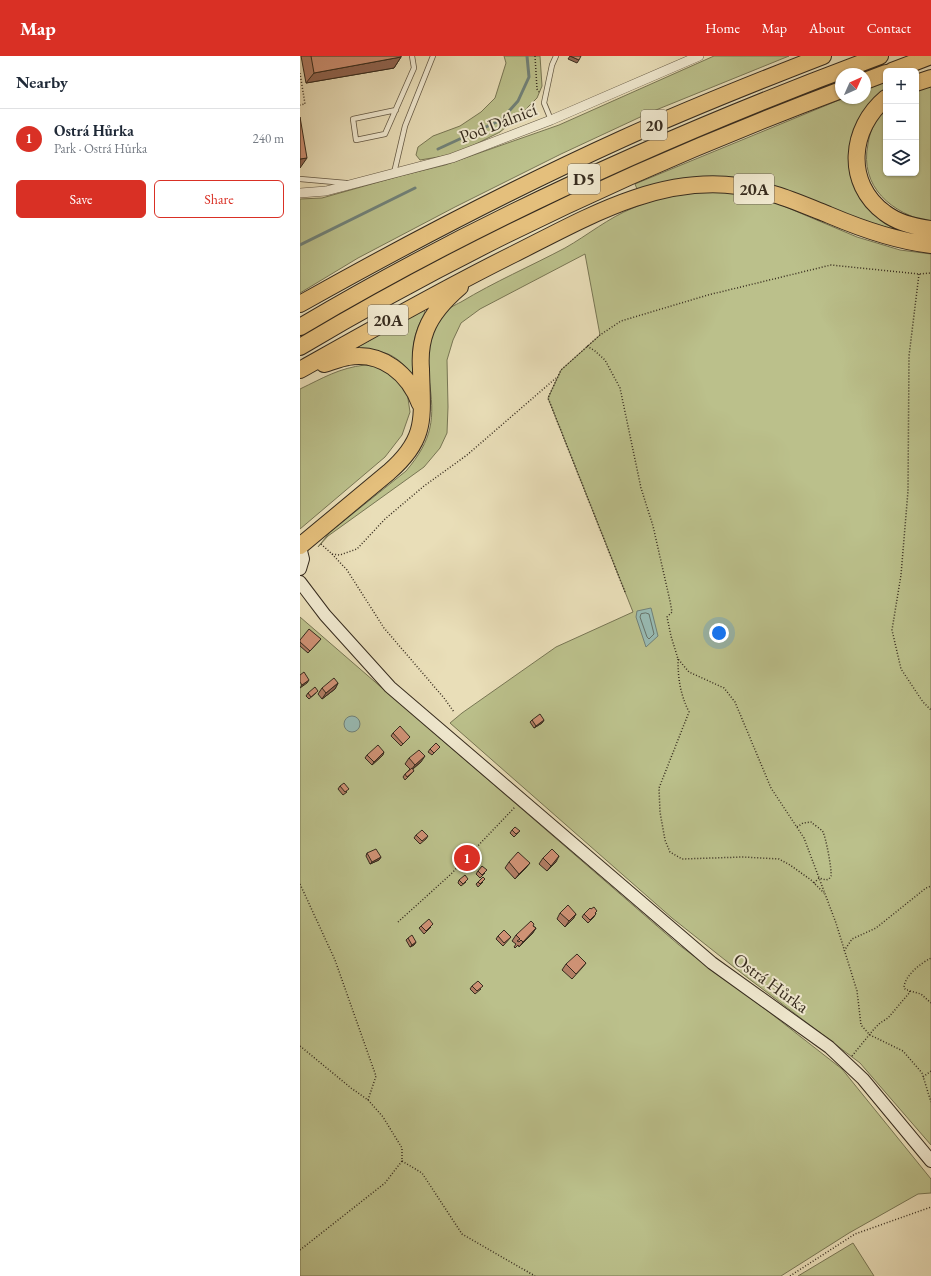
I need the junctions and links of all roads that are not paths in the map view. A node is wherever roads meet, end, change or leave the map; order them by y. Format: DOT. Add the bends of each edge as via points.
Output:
graph roads {
  1 [pos="412,56"];
  2 [pos="433,56"];
  3 [pos="556,56"];
  4 [pos="699,56"];
  5 [pos="813,56"];
  6 [pos="823,56"];
  7 [pos="880,56"];
  8 [pos="931,56"];
  9 [pos="798,66"];
  10 [pos="900,68"];
  11 [pos="883,74"];
  12 [pos="931,78"];
  13 [pos="871,79"];
  14 [pos="919,82"];
  15 [pos="835,92"];
  16 [pos="883,101"];
  17 [pos="396,110"];
  18 [pos="551,120"];
  19 [pos="394,173"];
  20 [pos="300,179"];
  21 [pos="352,184"];
  22 [pos="300,193"];
  23 [pos="931,229"];
  24 [pos="931,245"];
  25 [pos="478,272"];
  26 [pos="300,304"];
  27 [pos="300,327"];
  28 [pos="300,347"];
  29 [pos="300,371"];
  30 [pos="422,414"];
  31 [pos="304,543"];
  32 [pos="300,569"];
  33 [pos="300,582"];
  34 [pos="931,1161"];
  1 -- 17 [label="lane" via="414,68"];
  2 -- 19 [label="lane" via="404,126"];
  3 -- 18 [label="lane" via="544,103"];
  4 -- 18 [label="street, Pod Dálnicí"];
  5 -- 9 [label="highway"];
  6 -- 9 [label="highway, 20"];
  7 -- 27 [label="highway, D5" via="666,141 559,190 403,268"];
  8 -- 10 [label="highway"];
  9 -- 26 [label="highway, 20" via="675,116 558,169 410,244"];
  11 -- 13 [label="highway"];
  12 -- 14 [label="highway"];
  15 -- 28 [label="highway, D5" via="674,157 564,207 413,284"];
  16 -- 23 [label="highway" via="870,115 859,136 856,153 860,178 868,195 884,212 907,224"];
  17 -- 17 [label="lane" via="385,134 356,140 353,119"];
  18 -- 19 [label="street, Pod Dálnicí" via="452,158"];
  19 -- 21 [label="street, Pod Dálnicí"];
  20 -- 21 [label="lane"];
  21 -- 22 [label="street, Pod Dálnicí" via="326,191"];
  24 -- 25 [label="highway, 20A" via="883,235 765,192 738,186 708,184 662,190 631,199"];
  25 -- 29 [label="highway, 20A"];
  25 -- 30 [label="highway" via="441,305 426,330 420,358"];
  29 -- 30 [label="highway" via="347,357 364,356 381,360 395,368 407,380 417,397"];
  30 -- 31 [label="highway" via="418,436 406,457"];
  31 -- 32 [label="main road"];
  33 -- 34 [label="main road, Ostrá Hůrka" via="325,615 390,687 712,963 829,1047 863,1079"];
}
